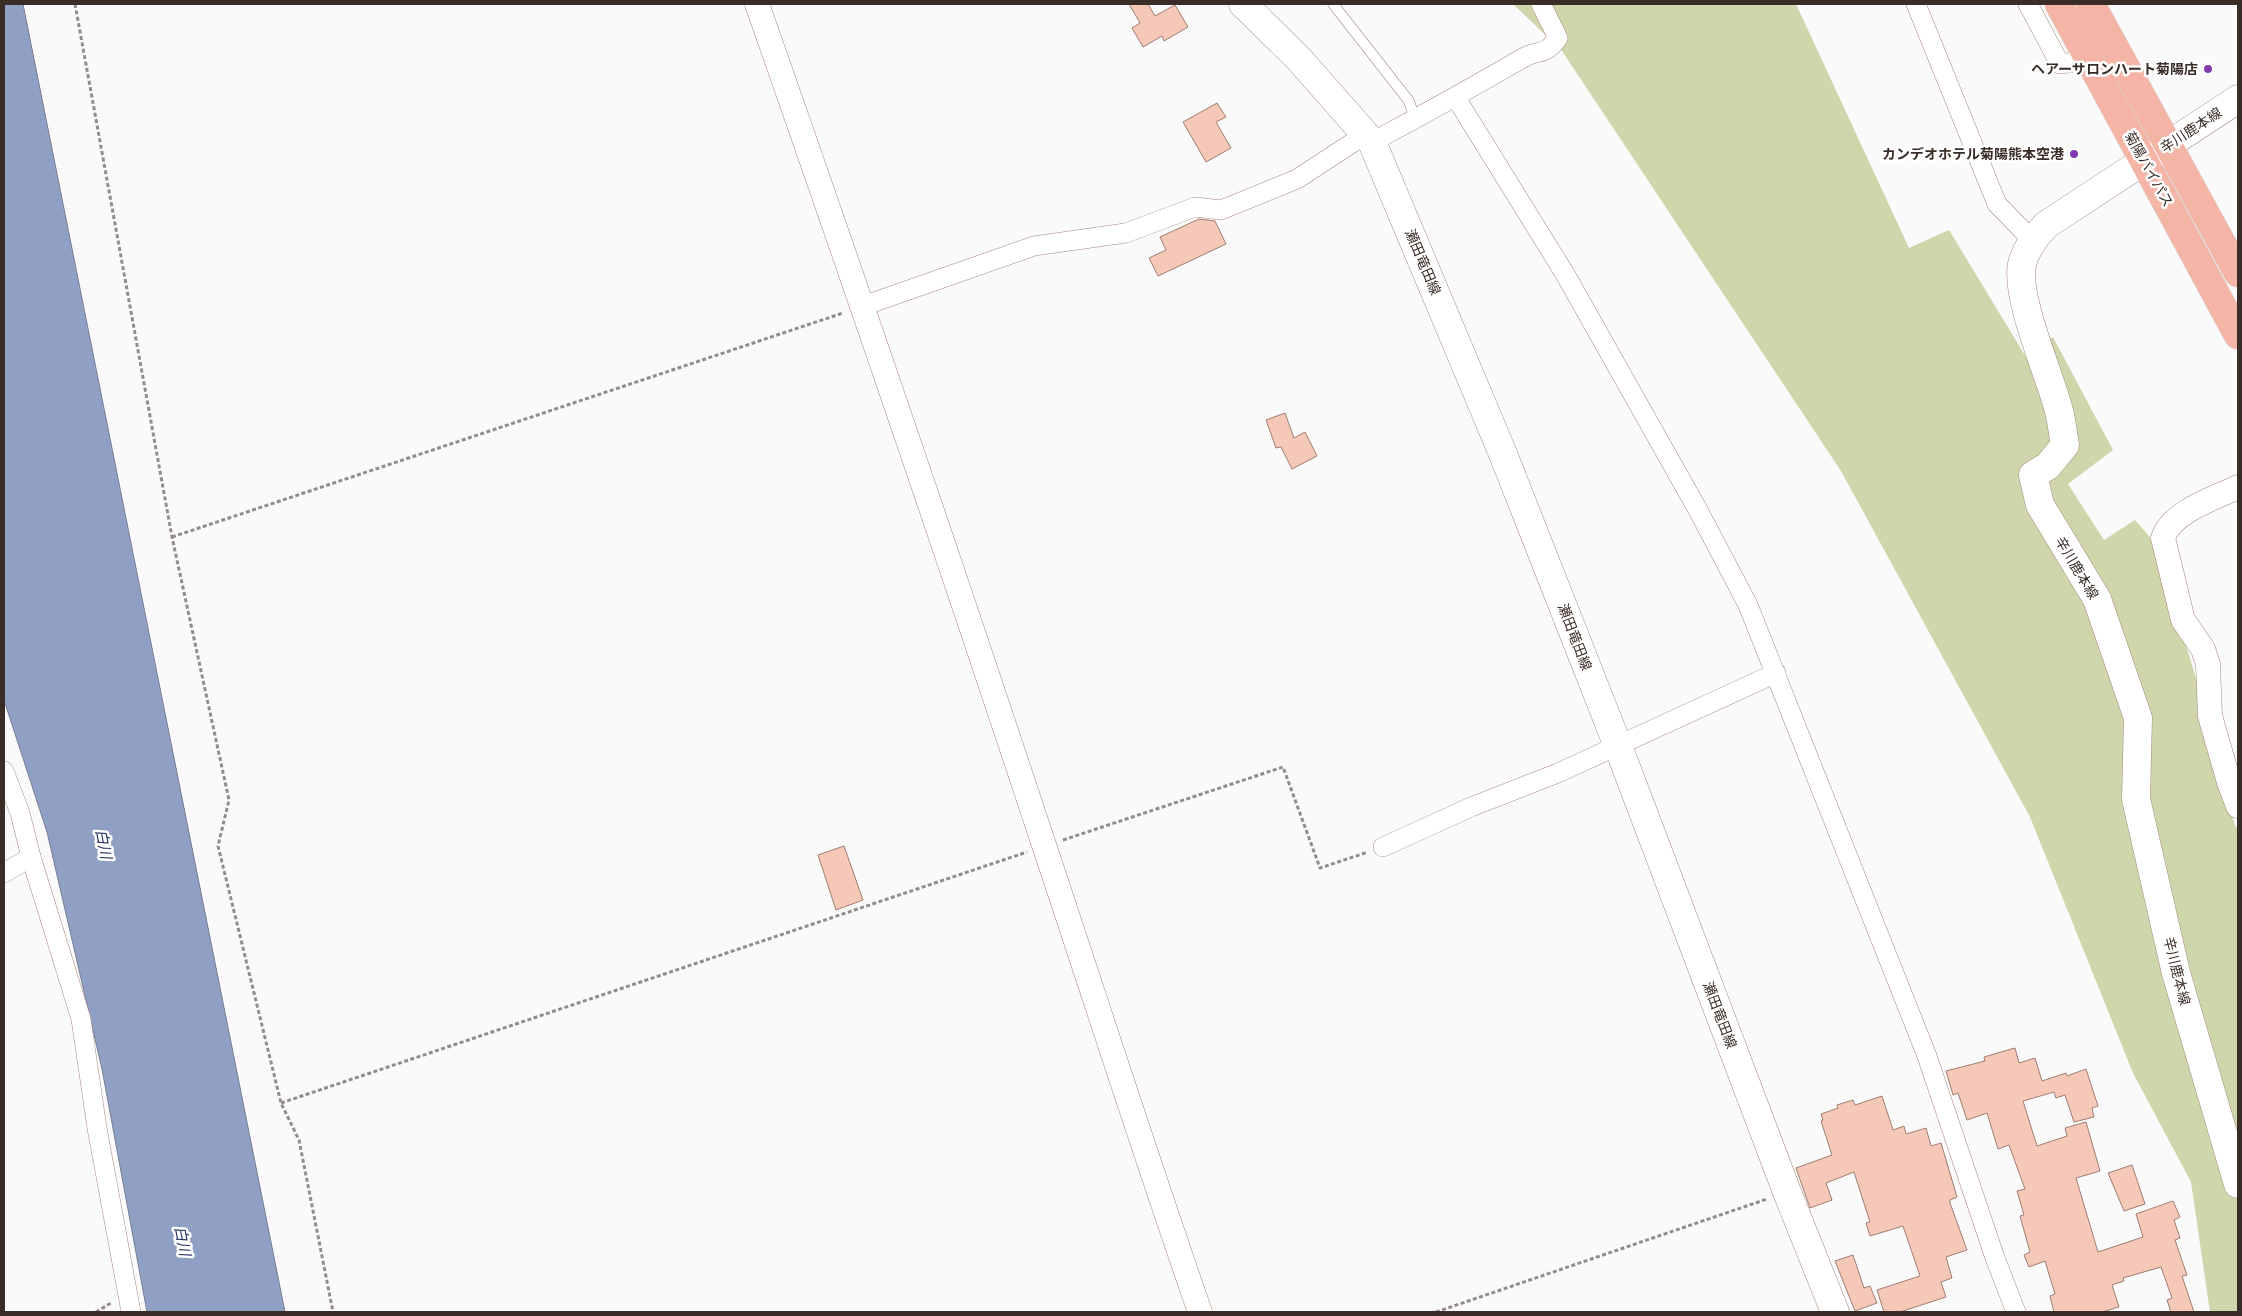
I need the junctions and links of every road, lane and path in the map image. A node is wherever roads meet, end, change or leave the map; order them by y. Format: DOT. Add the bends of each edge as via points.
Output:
graph roads {
  1 [pos="75,4"];
  2 [pos="756,4"];
  3 [pos="1243,4"];
  4 [pos="1332,4"];
  5 [pos="1541,4"];
  6 [pos="1916,4"];
  7 [pos="2028,4"];
  8 [pos="2059,4"];
  9 [pos="2092,4"];
  10 [pos="2088,60"];
  11 [pos="1456,98"];
  12 [pos="2238,99"];
  13 [pos="1415,119"];
  14 [pos="1369,138"];
  15 [pos="2168,145"];
  16 [pos="2144,160"];
  17 [pos="2032,240"];
  18 [pos="2238,273"];
  19 [pos="863,306"];
  20 [pos="2238,336"];
  21 [pos="2238,487"];
  22 [pos="172,537"];
  23 [pos="1776,673"];
  24 [pos="1618,746"];
  25 [pos="4,771"];
  26 [pos="2238,806"];
  27 [pos="1044,846"];
  28 [pos="1383,846"];
  29 [pos="31,857"];
  30 [pos="4,873"];
  31 [pos="281,1103"];
  32 [pos="2238,1184"];
  33 [pos="1787,1192"];
  34 [pos="132,1312"];
  35 [pos="333,1312"];
  36 [pos="1200,1312"];
  37 [pos="1436,1312"];
  38 [pos="1835,1312"];
  39 [pos="2016,1312"];
  1 -- 22 [label="path"];
  2 -- 19 [label="street"];
  3 -- 14 [label="main road, 瀬田竜田線" via="1299,59"];
  4 -- 13 [label="lane" via="1409,101"];
  5 -- 11 [label="street" via="1558,38 1549,50 1526,56"];
  6 -- 17 [label="street" via="1997,204"];
  7 -- 10 [label="street" via="2060,64"];
  8 -- 10 [label="highway, 菊陽バイパス"];
  9 -- 15 [label="highway, 菊陽バイパス"];
  10 -- 16 [label="highway, 菊陽バイパス"];
  11 -- 13 [label="street"];
  11 -- 23 [label="street" via="1565,274 1698,510 1748,605"];
  12 -- 15 [label="main road, 辛川鹿本線"];
  13 -- 14 [label="street"];
  14 -- 19 [label="street" via="1297,179 1221,210 1196,207 1126,233 1034,246"];
  14 -- 24 [label="main road, 瀬田竜田線" via="1503,454"];
  15 -- 16 [label="main road, 辛川鹿本線"];
  15 -- 18 [label="highway, 菊陽バイパス"];
  16 -- 17 [label="main road, 辛川鹿本線" via="2046,225"];
  16 -- 20 [label="highway, 菊陽バイパス"];
  17 -- 32 [label="main road, 辛川鹿本線" via="2022,264 2022,285 2059,411 2065,446 2048,466 2034,475 2040,505 2097,599 2138,718 2136,798 2176,973"];
  19 -- 22 [label="path"];
  19 -- 27 [label="street"];
  21 -- 26 [label="street" via="2181,515 2167,528 2164,538 2183,620 2203,649 2208,664 2210,716"];
  22 -- 31 [label="path" via="228,800 218,846"];
  23 -- 24 [label="street"];
  23 -- 39 [label="street" via="1927,1056"];
  24 -- 28 [label="street"];
  24 -- 33 [label="main road, 瀬田竜田線"];
  25 -- 29 [label="street" via="20,813"];
  27 -- 28 [label="path" via="1283,767 1320,868"];
  27 -- 31 [label="path"];
  27 -- 36 [label="street"];
  29 -- 30 [label="street"];
  29 -- 34 [label="street" via="81,1019 97,1128"];
  31 -- 35 [label="path" via="299,1140"];
  33 -- 37 [label="path"];
  33 -- 38 [label="main road, 瀬田竜田線"];
}
